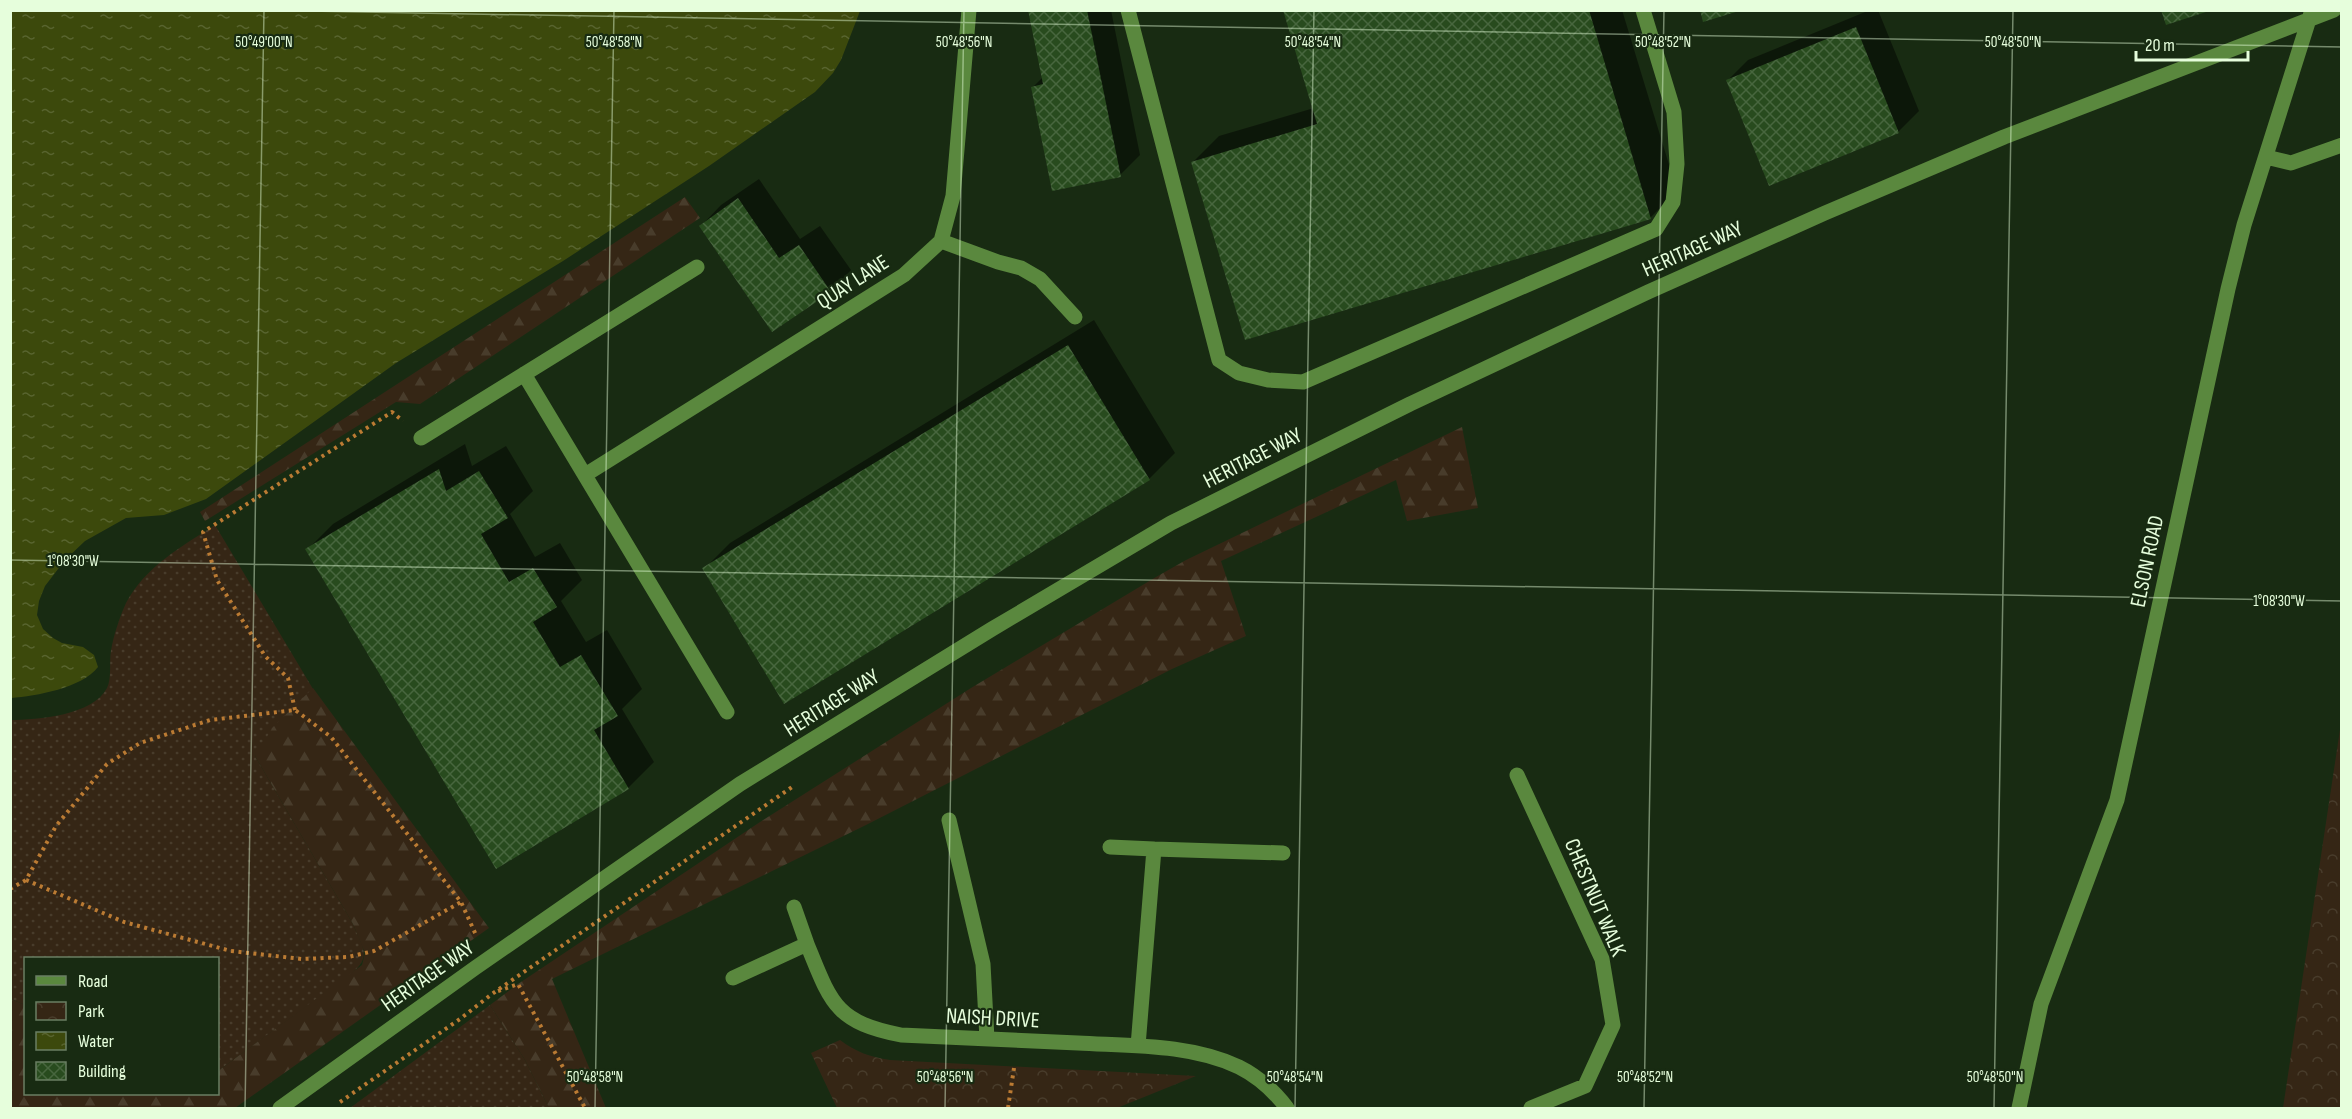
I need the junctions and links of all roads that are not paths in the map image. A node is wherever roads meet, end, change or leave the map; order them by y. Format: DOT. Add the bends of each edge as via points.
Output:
graph roads {
  1 [pos="969,10"];
  2 [pos="1128,10"];
  3 [pos="1643,10"];
  4 [pos="2334,10"];
  5 [pos="2310,15"];
  6 [pos="2342,145"];
  7 [pos="2266,157"];
  8 [pos="941,241"];
  9 [pos="697,267"];
  10 [pos="1075,317"];
  11 [pos="524,375"];
  12 [pos="421,438"];
  13 [pos="585,475"];
  14 [pos="727,712"];
  15 [pos="1517,775"];
  16 [pos="950,820"];
  17 [pos="1110,847"];
  18 [pos="1154,849"];
  19 [pos="1283,853"];
  20 [pos="794,907"];
  21 [pos="807,944"];
  22 [pos="733,978"];
  23 [pos="987,1039"];
  24 [pos="1138,1046"];
  25 [pos="280,1108"];
  26 [pos="1287,1108"];
  27 [pos="1531,1108"];
  28 [pos="2019,1108"];
  1 -- 8 [label="street" via="953,196"];
  2 -- 3 [label="street" via="1219,360 1239,373 1304,382 1656,229 1672,202 1677,164 1674,112"];
  4 -- 5 [label="street, HERITAGE WAY"];
  5 -- 7 [label="street, ELSON ROAD"];
  5 -- 25 [label="street, HERITAGE WAY" via="1825,213 1410,404 1171,523 740,784"];
  6 -- 7 [label="street" via="2291,163"];
  7 -- 28 [label="street, ELSON ROAD" via="2228,289 2117,800 2041,1004"];
  8 -- 10 [label="street" via="1021,268 1040,279"];
  8 -- 13 [label="street, QUAY LANE" via="904,275"];
  9 -- 11 [label="street"];
  11 -- 12 [label="street"];
  11 -- 13 [label="street"];
  13 -- 14 [label="street"];
  15 -- 27 [label="street, CHESTNUT WALK" via="1602,959 1613,1025 1585,1086"];
  16 -- 23 [label="street" via="984,964"];
  17 -- 18 [label="street"];
  18 -- 19 [label="street"];
  18 -- 24 [label="street"];
  20 -- 21 [label="street, NAISH DRIVE"];
  21 -- 22 [label="street"];
  21 -- 23 [label="street, NAISH DRIVE" via="832,1001 850,1019 868,1028 901,1035"];
  23 -- 24 [label="street, NAISH DRIVE"];
  24 -- 26 [label="street, NAISH DRIVE" via="1194,1053 1238,1066 1265,1084"];
}
